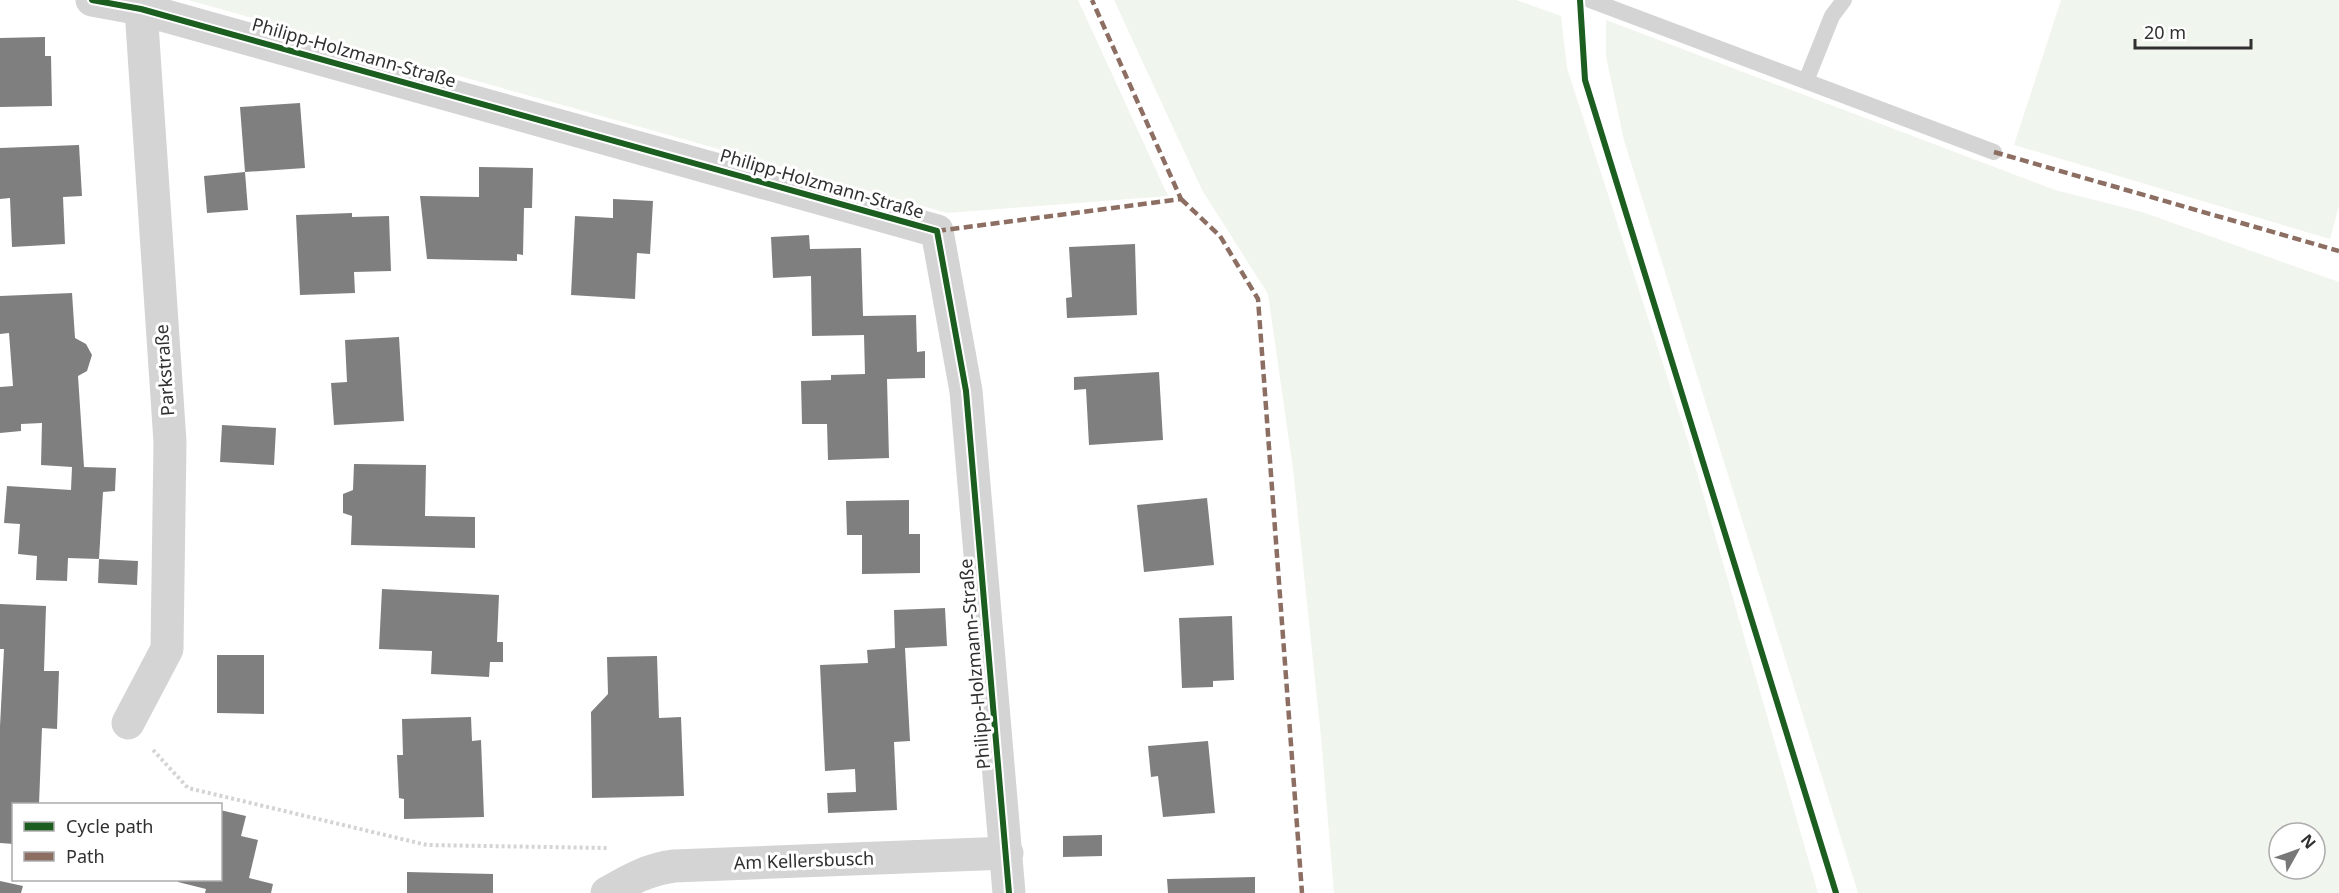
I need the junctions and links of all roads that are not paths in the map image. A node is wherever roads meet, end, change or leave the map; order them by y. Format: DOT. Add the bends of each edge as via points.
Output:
graph roads {
  1 [pos="92,0"];
  2 [pos="1590,0"];
  3 [pos="1844,0"];
  4 [pos="141,9"];
  5 [pos="1806,81"];
  6 [pos="1994,152"];
  7 [pos="128,723"];
  8 [pos="1007,853"];
  9 [pos="608,893"];
  10 [pos="1009,893"];
  1 -- 4 [label="street, Philipp-Holzmann-Straße"];
  2 -- 5 [label="lane"];
  3 -- 5 [label="lane" via="1827,26"];
  4 -- 7 [label="street, Parkstraße" via="170,442 167,649"];
  4 -- 8 [label="street, Philipp-Holzmann-Straße" via="937,231 966,391"];
  5 -- 6 [label="lane"];
  8 -- 9 [label="street, Am Kellersbusch" via="674,866 650,871"];
  8 -- 10 [label="street, Philipp-Holzmann-Straße"];
}
